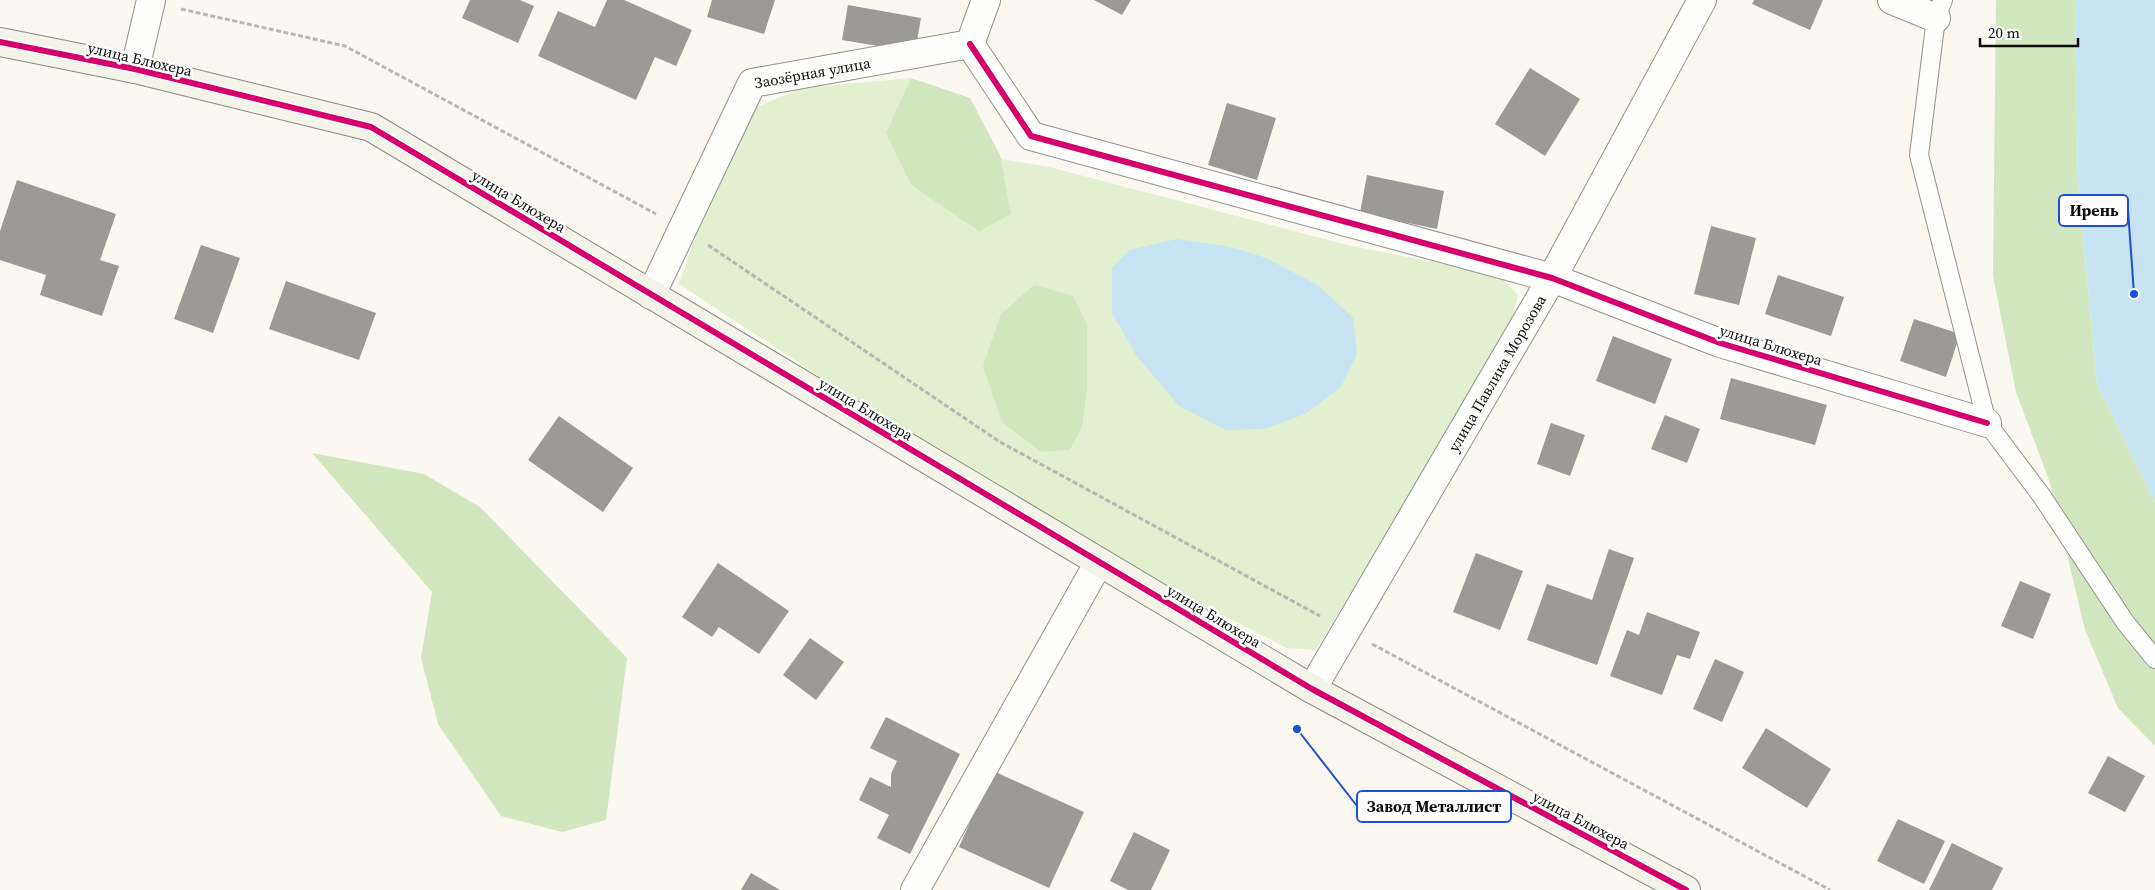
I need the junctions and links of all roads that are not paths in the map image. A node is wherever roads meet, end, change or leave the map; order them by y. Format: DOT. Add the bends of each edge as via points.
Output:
graph roads {
  1 [pos="986,0"];
  2 [pos="1702,0"];
  3 [pos="1892,0"];
  4 [pos="151,1"];
  5 [pos="1939,9"];
  6 [pos="0,42"];
  7 [pos="970,44"];
  8 [pos="135,69"];
  9 [pos="1552,278"];
  10 [pos="651,295"];
  11 [pos="1987,423"];
  12 [pos="1099,562"];
  13 [pos="2155,659"];
  14 [pos="1312,689"];
  15 [pos="915,890"];
  16 [pos="1686,890"];
  1 -- 7 [label="street"];
  2 -- 9 [label="street, улица Павлика Морозова"];
  3 -- 5 [label="street"];
  4 -- 8 [label="street"];
  5 -- 11 [label="lane" via="1919,156"];
  6 -- 8 [label="street, улица Блюхера"];
  7 -- 9 [label="street, улица Блюхера" via="1031,136"];
  7 -- 10 [label="street, Заозёрная улица" via="752,83"];
  8 -- 10 [label="street, улица Блюхера" via="371,127"];
  9 -- 11 [label="street, улица Блюхера" via="1720,343"];
  9 -- 14 [label="street, улица Павлика Морозова"];
  10 -- 12 [label="street, улица Блюхера"];
  11 -- 13 [label="lane" via="2041,495 2125,622"];
  12 -- 14 [label="street, улица Блюхера"];
  12 -- 15 [label="street"];
  14 -- 16 [label="street, улица Блюхера"];
}
